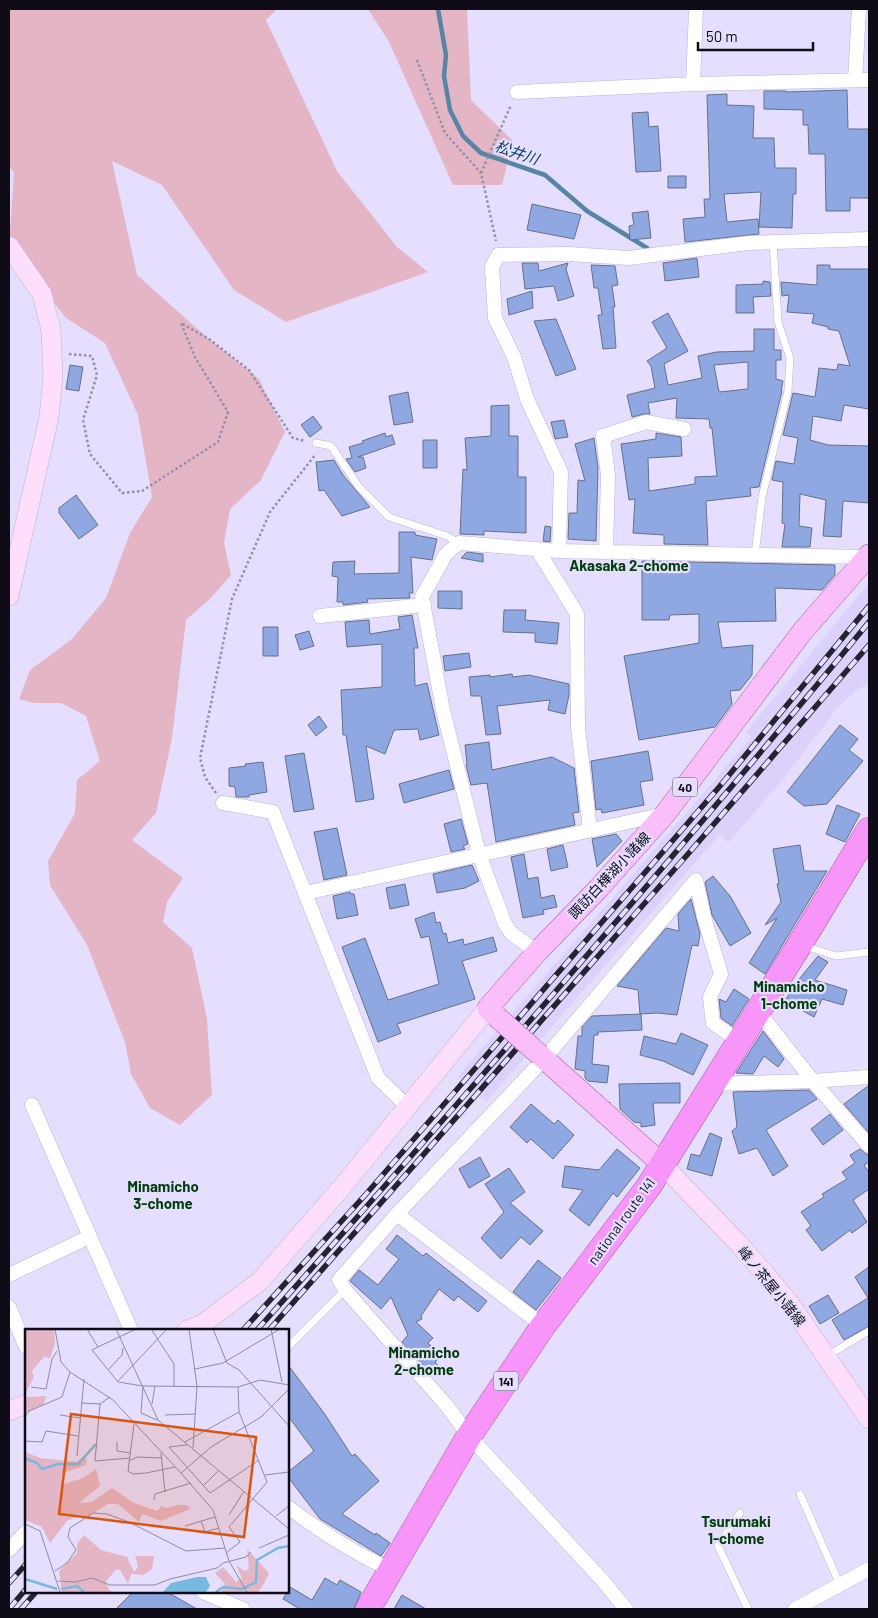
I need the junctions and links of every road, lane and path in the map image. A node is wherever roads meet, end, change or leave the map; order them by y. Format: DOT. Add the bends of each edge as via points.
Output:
graph roads {
  1 [pos="696,9"];
  2 [pos="859,9"];
  3 [pos="417,60"];
  4 [pos="862,80"];
  5 [pos="693,84"];
  6 [pos="517,92"];
  7 [pos="481,173"];
  8 [pos="869,239"];
  9 [pos="773,241"];
  10 [pos="9,246"];
  11 [pos="498,255"];
  12 [pos="52,352"];
  13 [pos="684,429"];
  14 [pos="320,444"];
  15 [pos="459,542"];
  16 [pos="537,549"];
  17 [pos="559,551"];
  18 [pos="606,552"];
  19 [pos="755,555"];
  20 [pos="869,557"];
  21 [pos="9,596"];
  22 [pos="424,605"];
  23 [pos="320,616"];
  24 [pos="223,803"];
  25 [pos="665,814"];
  26 [pos="590,830"];
  27 [pos="869,830"];
  28 [pos="479,854"];
  29 [pos="305,892"];
  30 [pos="800,944"];
  31 [pos="537,952"];
  32 [pos="869,952"];
  33 [pos="758,1011"];
  34 [pos="492,1013"];
  35 [pos="739,1041"];
  36 [pos="542,1057"];
  37 [pos="869,1077"];
  38 [pos="813,1081"];
  39 [pos="712,1084"];
  40 [pos="32,1105"];
  41 [pos="407,1106"];
  42 [pos="869,1146"];
  43 [pos="662,1164"];
  44 [pos="397,1214"];
  45 [pos="89,1237"];
  46 [pos="9,1275"];
  47 [pos="345,1290"];
  48 [pos="9,1307"];
  49 [pos="543,1326"];
  50 [pos="131,1329"];
  51 [pos="189,1329"];
  52 [pos="869,1331"];
  53 [pos="25,1345"];
  54 [pos="289,1346"];
  55 [pos="827,1356"];
  56 [pos="25,1404"];
  57 [pos="9,1411"];
  58 [pos="869,1419"];
  59 [pos="469,1436"];
  60 [pos="800,1494"];
  61 [pos="289,1508"];
  62 [pos="740,1513"];
  63 [pos="25,1533"];
  64 [pos="9,1550"];
  65 [pos="869,1569"];
  66 [pos="392,1570"];
  67 [pos="840,1586"];
  68 [pos="205,1593"];
  69 [pos="243,1609"];
  70 [pos="368,1609"];
  71 [pos="626,1609"];
  72 [pos="748,1609"];
  73 [pos="795,1609"];
  1 -- 5 [label="street"];
  2 -- 4 [label="street"];
  3 -- 7 [label="path" via="445,133"];
  4 -- 5 [label="street"];
  5 -- 6 [label="street"];
  6 -- 7 [label="path"];
  7 -- 11 [label="path"];
  8 -- 9 [label="street"];
  9 -- 11 [label="street" via="630,258 569,254"];
  9 -- 19 [label="lane" via="778,322 790,358 788,391 762,497"];
  10 -- 12 [label="street" via="42,294 51,330"];
  11 -- 17 [label="street" via="492,267 495,318 561,472"];
  12 -- 14 [label="path" via="92,356 97,374 82,420 90,454 122,493 142,491 218,442 228,412 195,357 182,323 249,370 293,438"];
  12 -- 21 [label="street" via="50,418"];
  13 -- 18 [label="street" via="646,422 603,436 608,476"];
  14 -- 15 [label="lane" via="331,446 359,487 389,517"];
  14 -- 24 [label="path" via="270,512 232,599 200,758 205,777"];
  15 -- 16 [label="street"];
  15 -- 22 [label="street" via="446,554 422,597"];
  16 -- 17 [label="street"];
  16 -- 26 [label="street" via="577,614 578,728"];
  17 -- 18 [label="street"];
  18 -- 19 [label="street"];
  19 -- 20 [label="street"];
  20 -- 25 [label="main road, 諏訪白樺湖小諸線 / 40" via="802,632"];
  22 -- 23 [label="street"];
  22 -- 28 [label="street" via="443,710"];
  24 -- 29 [label="street" via="273,812"];
  25 -- 26 [label="street"];
  25 -- 31 [label="main road, 諏訪白樺湖小諸線 / 40"];
  26 -- 28 [label="street"];
  27 -- 30 [label="highway, national route 141 / 141"];
  28 -- 29 [label="street"];
  28 -- 31 [label="street" via="508,928"];
  29 -- 41 [label="street" via="378,1078"];
  30 -- 32 [label="lane" via="836,956"];
  30 -- 33 [label="highway, national route 141 / 141"];
  31 -- 34 [label="main road, 諏訪白樺湖小諸線 / 40"];
  33 -- 35 [label="highway, national route 141 / 141"];
  33 -- 38 [label="street"];
  34 -- 36 [label="main road, bridge"];
  34 -- 41 [label="street"];
  35 -- 36 [label="street" via="713,1023 710,997 721,974 696,880"];
  35 -- 39 [label="highway, national route 141 / 141"];
  36 -- 43 [label="main road"];
  36 -- 44 [label="street"];
  37 -- 38 [label="street"];
  38 -- 39 [label="street"];
  38 -- 42 [label="street"];
  39 -- 43 [label="highway, national route 141 / 141"];
  40 -- 45 [label="street"];
  41 -- 51 [label="street" via="260,1281"];
  43 -- 49 [label="highway, national route 141 / 141" via="649,1186"];
  43 -- 55 [label="street, 峰ノ茶屋小諸線" via="739,1244 788,1301"];
  44 -- 47 [label="street" via="339,1280"];
  44 -- 49 [label="street"];
  45 -- 46 [label="street"];
  45 -- 50 [label="street"];
  47 -- 54 [label="lane"];
  47 -- 59 [label="street" via="447,1406"];
  48 -- 53 [label="street"];
  49 -- 59 [label="highway, national route 141 / 141"];
  52 -- 55 [label="lane"];
  55 -- 58 [label="street, 峰ノ茶屋小諸線"];
  56 -- 57 [label="street"];
  59 -- 66 [label="highway, national route 141 / 141"];
  59 -- 71 [label="street"];
  60 -- 67 [label="lane"];
  61 -- 66 [label="street" via="318,1530"];
  62 -- 72 [label="lane" via="718,1546"];
  63 -- 64 [label="street"];
  65 -- 67 [label="street"];
  66 -- 70 [label="highway, national route 141 / 141"];
  67 -- 73 [label="street"];
  68 -- 69 [label="street"];
}
